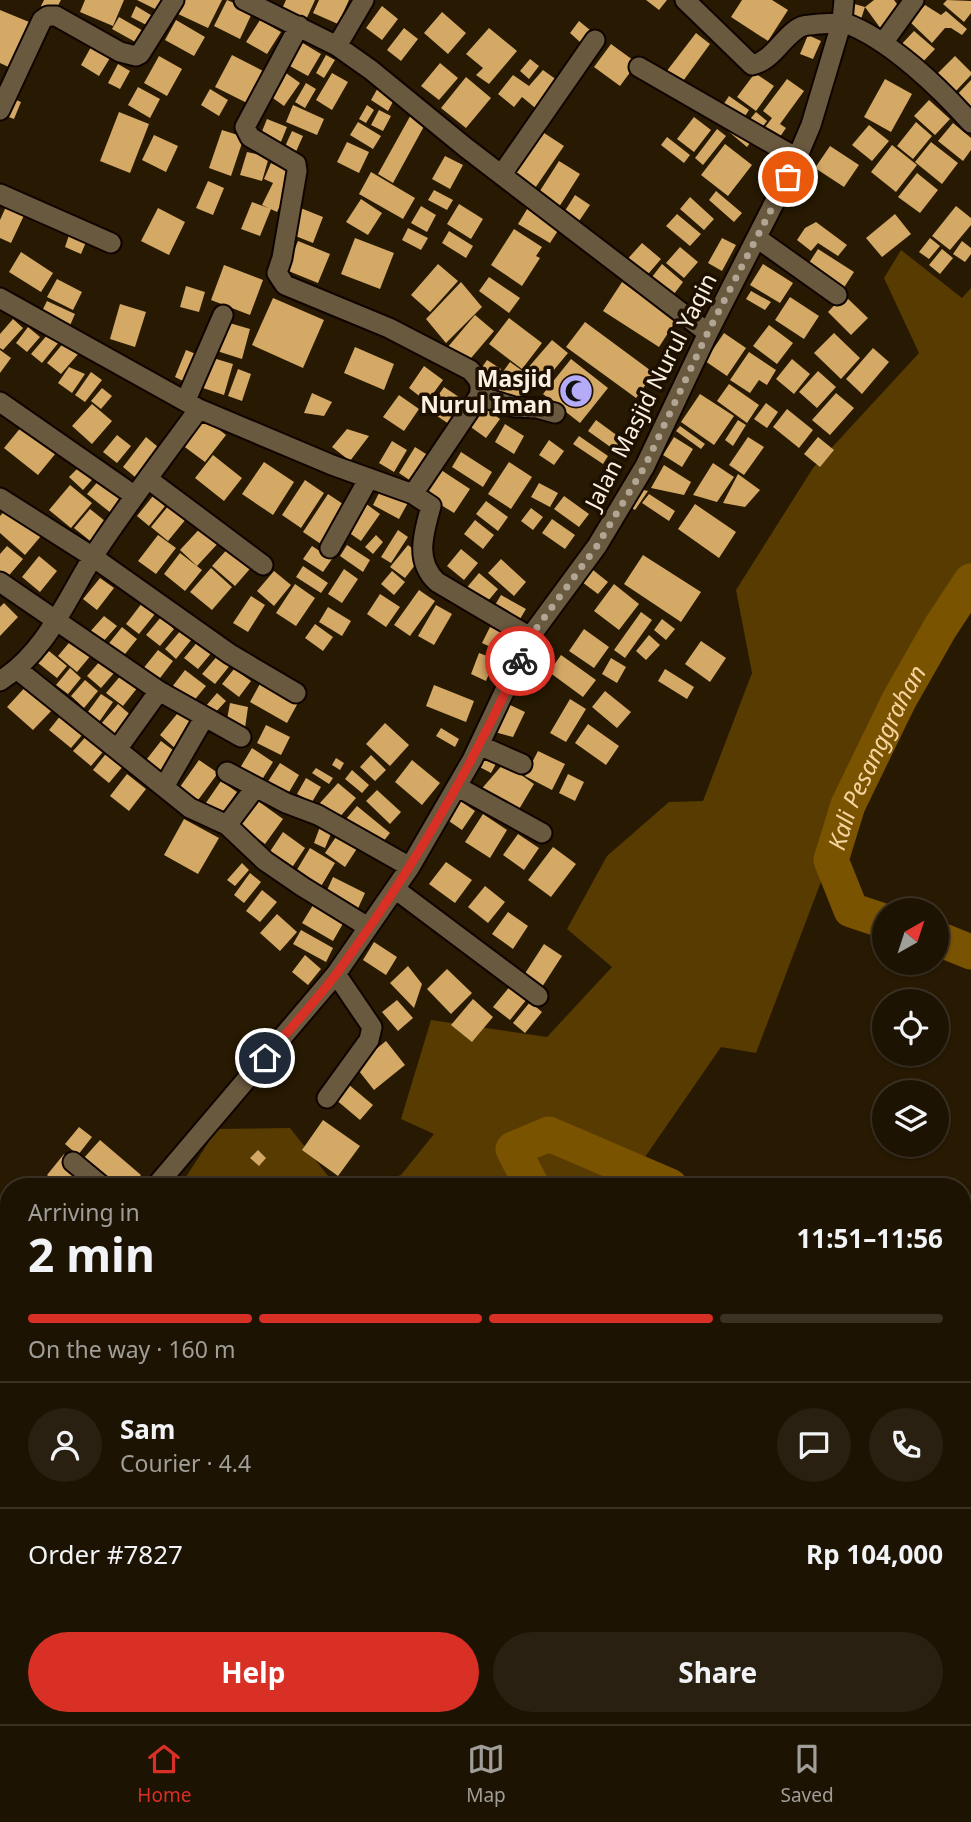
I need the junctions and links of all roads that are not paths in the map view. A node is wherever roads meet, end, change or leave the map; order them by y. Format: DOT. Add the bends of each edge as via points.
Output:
graph roads {
  1 [pos="174,0"];
  2 [pos="244,0"];
  3 [pos="364,0"];
  4 [pos="685,0"];
  5 [pos="844,0"];
  6 [pos="914,0"];
  7 [pos="842,21"];
  8 [pos="299,26"];
  9 [pos="595,40"];
  10 [pos="883,43"];
  11 [pos="337,46"];
  12 [pos="639,66"];
  13 [pos="0,110"];
  14 [pos="971,123"];
  15 [pos="797,158"];
  16 [pos="502,174"];
  17 [pos="0,194"];
  18 [pos="757,238"];
  19 [pos="111,243"];
  20 [pos="837,295"];
  21 [pos="0,298"];
  22 [pos="223,315"];
  23 [pos="708,332"];
  24 [pos="479,396"];
  25 [pos="0,402"];
  26 [pos="192,404"];
  27 [pos="555,413"];
  28 [pos="369,478"];
  29 [pos="148,479"];
  30 [pos="413,494"];
  31 [pos="135,496"];
  32 [pos="0,498"];
  33 [pos="330,548"];
  34 [pos="93,557"];
  35 [pos="263,565"];
  36 [pos="0,582"];
  37 [pos="56,622"];
  38 [pos="530,637"];
  39 [pos="18,670"];
  40 [pos="0,681"];
  41 [pos="159,691"];
  42 [pos="296,693"];
  43 [pos="204,718"];
  44 [pos="241,737"];
  45 [pos="479,746"];
  46 [pos="118,748"];
  47 [pos="522,764"];
  48 [pos="227,772"];
  49 [pos="164,787"];
  50 [pos="458,787"];
  51 [pos="255,788"];
  52 [pos="227,825"];
  53 [pos="542,833"];
  54 [pos="410,867"];
  55 [pos="395,889"];
  56 [pos="368,927"];
  57 [pos="336,974"];
  58 [pos="538,996"];
  59 [pos="327,1098"];
  60 [pos="74,1162"];
  61 [pos="93,1178"];
  62 [pos="163,1178"];
  1 -- 13 [label="street" via="136,56 48,16 42,20"];
  2 -- 8 [label="street"];
  3 -- 11 [label="street"];
  4 -- 7 [label="street" via="752,65 762,63 804,25"];
  5 -- 7 [label="street, Jalan Masjid Nurul Yaqin"];
  6 -- 10 [label="street"];
  7 -- 10 [label="street"];
  7 -- 15 [label="street, Jalan Masjid Nurul Yaqin"];
  8 -- 11 [label="street"];
  8 -- 24 [label="street" via="245,127 250,137 296,164 277,273 280,280 470,370 479,380"];
  9 -- 16 [label="street"];
  10 -- 14 [label="street" via="951,100"];
  11 -- 16 [label="street"];
  12 -- 15 [label="street"];
  15 -- 18 [label="street, Jalan Masjid Nurul Yaqin"];
  16 -- 23 [label="street"];
  17 -- 19 [label="street"];
  18 -- 20 [label="street"];
  18 -- 23 [label="street, Jalan Masjid Nurul Yaqin"];
  21 -- 26 [label="street"];
  22 -- 26 [label="street"];
  23 -- 38 [label="street, Jalan Masjid Nurul Yaqin" via="645,466 597,546"];
  24 -- 27 [label="street"];
  24 -- 30 [label="street"];
  25 -- 31 [label="street"];
  26 -- 28 [label="street"];
  26 -- 29 [label="street"];
  28 -- 30 [label="street"];
  28 -- 33 [label="street"];
  29 -- 31 [label="street"];
  29 -- 35 [label="street"];
  30 -- 38 [label="street" via="431,506 422,538 428,574"];
  31 -- 34 [label="street"];
  32 -- 34 [label="street"];
  34 -- 37 [label="street"];
  34 -- 42 [label="street" via="230,654"];
  36 -- 37 [label="street"];
  37 -- 39 [label="street"];
  37 -- 41 [label="street"];
  38 -- 45 [label="street, Jalan Masjid Nurul Yaqin"];
  39 -- 40 [label="street"];
  39 -- 46 [label="street"];
  41 -- 43 [label="street"];
  41 -- 46 [label="street"];
  43 -- 44 [label="street"];
  43 -- 49 [label="street"];
  45 -- 47 [label="street"];
  45 -- 50 [label="street, Jalan Masjid Nurul Yaqin"];
  46 -- 49 [label="street"];
  48 -- 51 [label="street"];
  49 -- 52 [label="street" via="190,808"];
  50 -- 53 [label="street"];
  50 -- 54 [label="street, Jalan Masjid Nurul Yaqin"];
  51 -- 52 [label="street"];
  51 -- 54 [label="street" via="318,815"];
  52 -- 56 [label="street" via="265,861"];
  54 -- 55 [label="street, Jalan Masjid Nurul Yaqin"];
  55 -- 56 [label="street, Jalan Masjid Nurul Yaqin"];
  55 -- 58 [label="street"];
  56 -- 57 [label="street, Jalan Masjid Nurul Yaqin"];
  57 -- 59 [label="street" via="372,1027 369,1040"];
  57 -- 62 [label="street, Jalan Masjid Nurul Yaqin"];
  60 -- 61 [label="street"];
}
